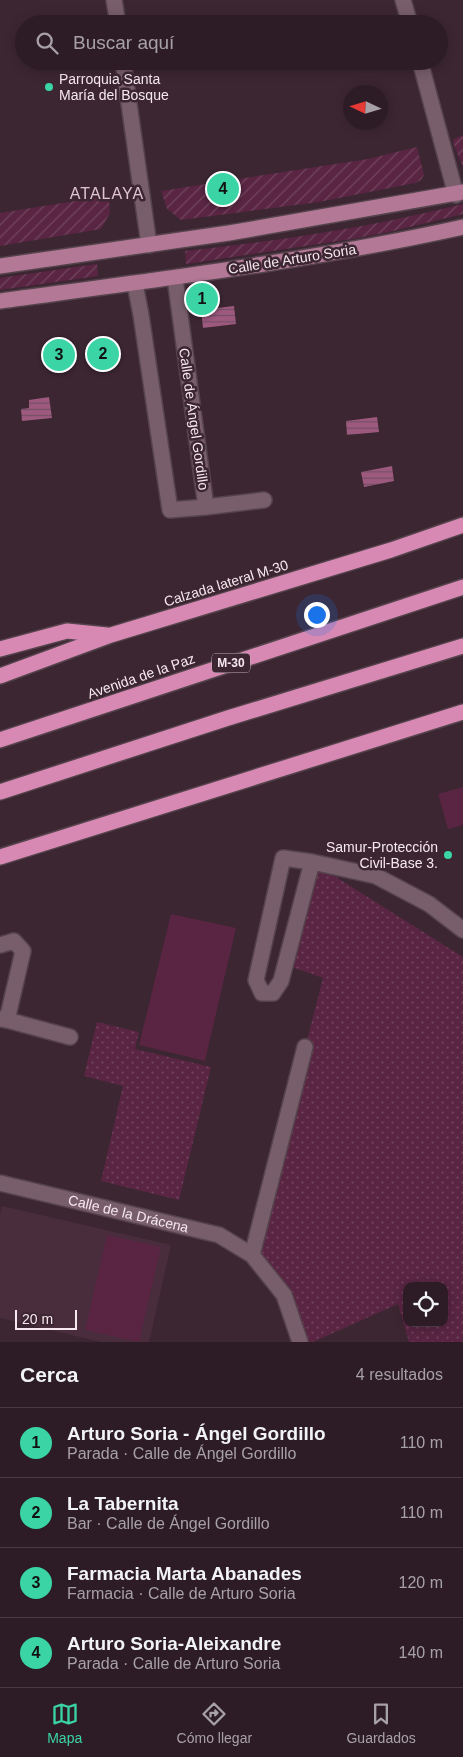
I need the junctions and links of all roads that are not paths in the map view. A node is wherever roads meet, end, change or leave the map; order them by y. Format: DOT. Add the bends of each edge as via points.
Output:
graph roads {
  1 [pos="114,0"];
  2 [pos="403,0"];
  3 [pos="116,15"];
  4 [pos="407,15"];
  5 [pos="124,70"];
  6 [pos="423,70"];
  7 [pos="460,194"];
  8 [pos="463,227"];
  9 [pos="149,245"];
  10 [pos="0,266"];
  11 [pos="175,278"];
  12 [pos="135,284"];
  13 [pos="0,301"];
  14 [pos="264,500"];
  15 [pos="206,507"];
  16 [pos="463,526"];
  17 [pos="463,587"];
  18 [pos="111,636"];
  19 [pos="463,646"];
  20 [pos="0,649"];
  21 [pos="0,676"];
  22 [pos="463,712"];
  23 [pos="0,740"];
  24 [pos="0,792"];
  25 [pos="0,859"];
  26 [pos="312,862"];
  27 [pos="463,930"];
  28 [pos="0,945"];
  29 [pos="3,1020"];
  30 [pos="70,1037"];
  31 [pos="305,1047"];
  32 [pos="0,1183"];
  33 [pos="252,1255"];
  34 [pos="300,1342"];
  1 -- 3 [label="street"];
  2 -- 4 [label="street"];
  5 -- 9 [label="street"];
  6 -- 7 [label="street"];
  7 -- 9 [label="main road"];
  8 -- 11 [label="main road, Calle de Arturo Soria" via="397,242"];
  9 -- 10 [label="main road"];
  11 -- 12 [label="main road, Calle de Arturo Soria"];
  11 -- 15 [label="street, Calle de Ángel Gordillo"];
  12 -- 13 [label="main road, Calle de Arturo Soria"];
  12 -- 15 [label="street, Calle de Ángel Gordillo" via="170,510"];
  14 -- 15 [label="street"];
  16 -- 18 [label="highway, Calzada lateral M-30"];
  17 -- 23 [label="highway, Avenida de la Paz / M-30"];
  18 -- 20 [label="highway" via="67,631"];
  18 -- 21 [label="highway, Calzada lateral M-30"];
  19 -- 24 [label="highway"];
  22 -- 25 [label="highway"];
  26 -- 26 [label="street" via="282,981 273,993 262,993 256,980 283,858"];
  26 -- 27 [label="street" via="376,876 429,904"];
  28 -- 29 [label="street" via="14,941 23,950"];
  29 -- 30 [label="street"];
  31 -- 33 [label="street"];
  32 -- 33 [label="street, Calle de la Drácena" via="219,1235"];
  33 -- 34 [label="street, Calle de la Drácena" via="284,1295"];
}
